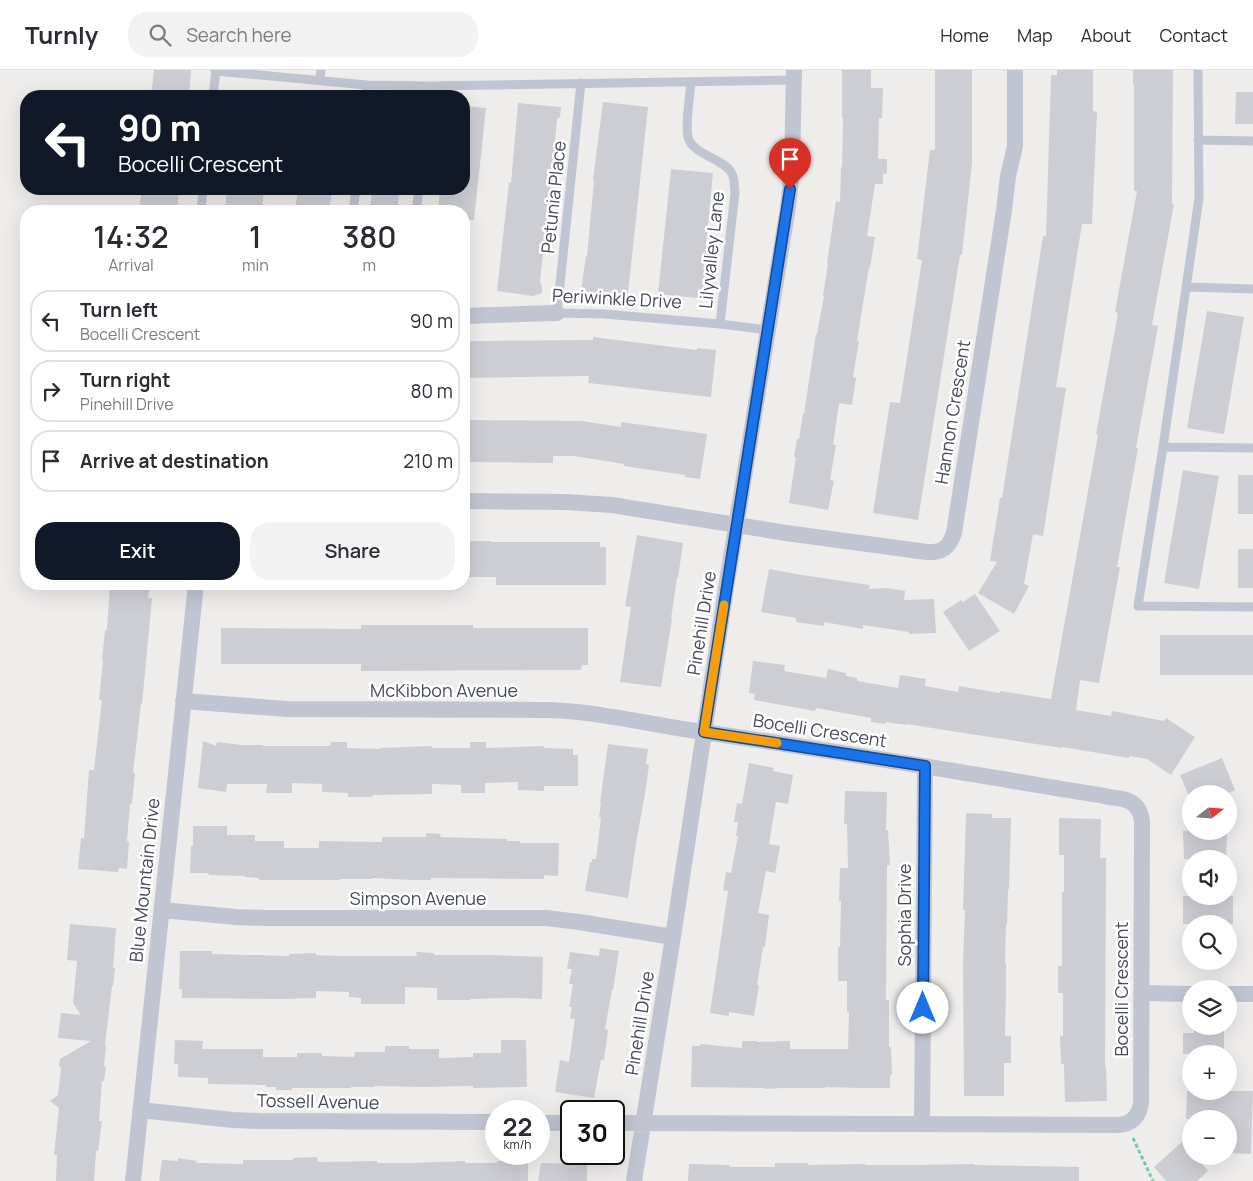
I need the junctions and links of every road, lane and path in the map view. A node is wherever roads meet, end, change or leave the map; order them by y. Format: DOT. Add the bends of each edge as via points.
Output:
graph roads {
  1 [pos="216,70"];
  2 [pos="321,70"];
  3 [pos="1015,70"];
  4 [pos="1198,70"];
  5 [pos="794,75"];
  6 [pos="320,80"];
  7 [pos="691,82"];
  8 [pos="581,83"];
  9 [pos="367,85"];
  10 [pos="429,86"];
  11 [pos="214,90"];
  12 [pos="367,90"];
  13 [pos="429,90"];
  14 [pos="1198,140"];
  15 [pos="1253,141"];
  16 [pos="1186,287"];
  17 [pos="1253,289"];
  18 [pos="557,314"];
  19 [pos="470,316"];
  20 [pos="720,324"];
  21 [pos="768,330"];
  22 [pos="1163,447"];
  23 [pos="1253,448"];
  24 [pos="470,502"];
  25 [pos="736,525"];
  26 [pos="195,590"];
  27 [pos="1253,608"];
  28 [pos="183,701"];
  29 [pos="704,732"];
  30 [pos="925,766"];
  31 [pos="162,910"];
  32 [pos="673,937"];
  33 [pos="1141,993"];
  34 [pos="1182,994"];
  35 [pos="1237,994"];
  36 [pos="1253,994"];
  37 [pos="140,1110"];
  38 [pos="485,1122"];
  39 [pos="625,1123"];
  40 [pos="644,1123"];
  41 [pos="922,1124"];
  42 [pos="1126,1124"];
  43 [pos="133,1181"];
  44 [pos="634,1181"];
  45 [pos="1153,1181"];
  1 -- 6 [label="lane"];
  1 -- 11 [label="lane"];
  2 -- 6 [label="lane"];
  3 -- 25 [label="street, Hannon Crescent" via="1015,146 951,542 941,550 927,552"];
  4 -- 14 [label="lane"];
  5 -- 7 [label="lane"];
  5 -- 21 [label="street, Pinehill Drive" via="792,171"];
  6 -- 9 [label="lane"];
  7 -- 8 [label="lane"];
  7 -- 20 [label="lane, Lilyvalley Lane" via="688,138 695,148 728,168 734,180"];
  8 -- 10 [label="lane"];
  8 -- 18 [label="lane, Petunia Place"];
  9 -- 10 [label="lane"];
  9 -- 12 [label="lane"];
  10 -- 13 [label="lane"];
  14 -- 15 [label="lane"];
  14 -- 16 [label="lane" via="1199,198"];
  16 -- 17 [label="lane"];
  16 -- 22 [label="lane"];
  18 -- 19 [label="street, Periwinkle Drive"];
  18 -- 20 [label="lane, Periwinkle Drive" via="604,314"];
  20 -- 21 [label="lane, Periwinkle Drive"];
  21 -- 25 [label="street, Pinehill Drive"];
  22 -- 23 [label="lane"];
  22 -- 27 [label="lane" via="1138,606"];
  24 -- 25 [label="street" via="566,502"];
  25 -- 29 [label="street, Pinehill Drive"];
  26 -- 28 [label="street, Blue Mountain Drive"];
  28 -- 29 [label="street, McKibbon Avenue" via="287,709 570,711"];
  28 -- 31 [label="street, Blue Mountain Drive"];
  29 -- 30 [label="street, Bocelli Crescent"];
  29 -- 32 [label="street, Pinehill Drive"];
  30 -- 33 [label="street, Bocelli Crescent" via="1123,799 1136,807 1142,822"];
  30 -- 41 [label="street, Sophia Drive"];
  31 -- 32 [label="street, Simpson Avenue" via="266,918 546,918"];
  31 -- 37 [label="street, Blue Mountain Drive"];
  32 -- 40 [label="street, Pinehill Drive"];
  33 -- 34 [label="street"];
  33 -- 42 [label="street, Bocelli Crescent" via="1140,1107 1135,1118"];
  35 -- 36 [label="street"];
  37 -- 38 [label="street, Tossell Avenue" via="258,1121"];
  37 -- 43 [label="street, Blue Mountain Drive"];
  39 -- 40 [label="street"];
  40 -- 41 [label="street"];
  40 -- 44 [label="street, Pinehill Drive"];
  41 -- 42 [label="street"];
  42 -- 45 [label="path"];
}
